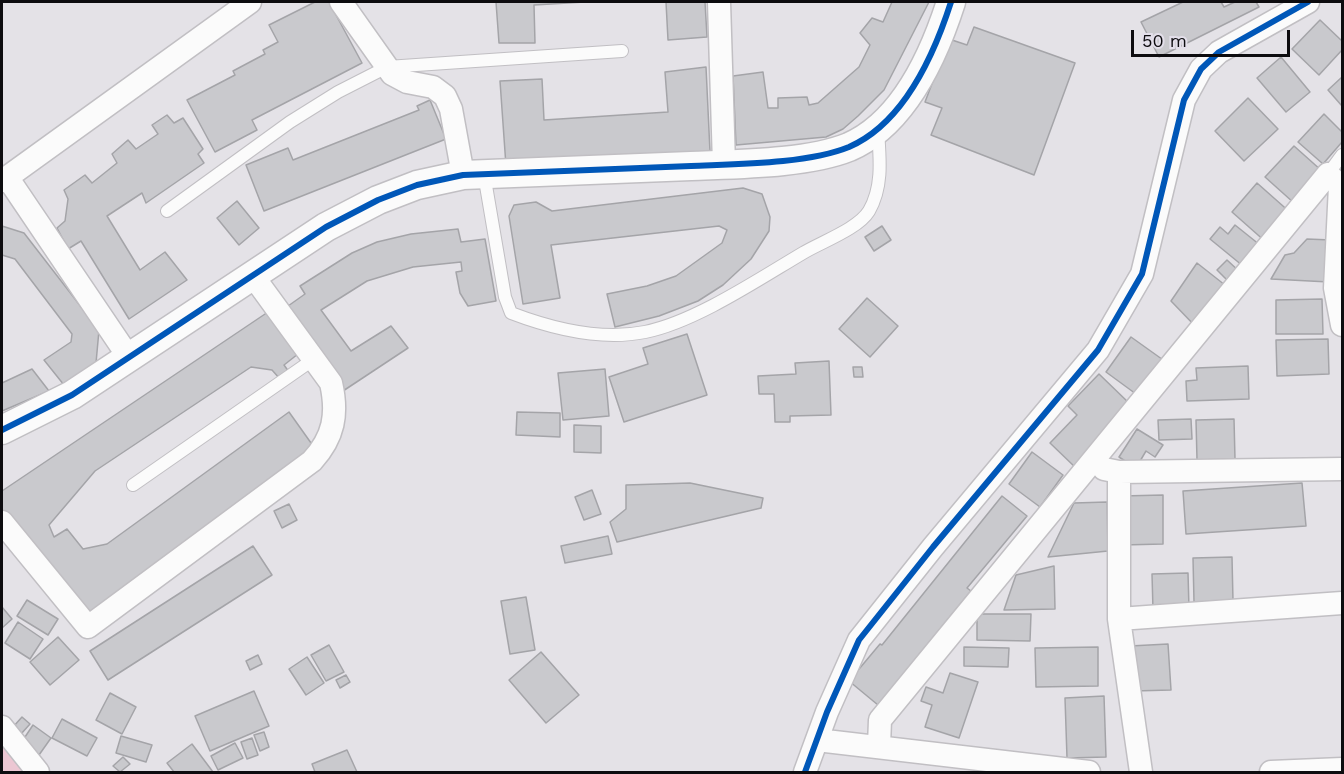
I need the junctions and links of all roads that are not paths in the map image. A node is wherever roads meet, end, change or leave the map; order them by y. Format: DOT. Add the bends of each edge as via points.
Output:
graph roads {
  1 [pos="250,2"];
  2 [pos="341,2"];
  3 [pos="719,2"];
  4 [pos="951,2"];
  5 [pos="1308,2"];
  6 [pos="622,51"];
  7 [pos="387,67"];
  8 [pos="878,128"];
  9 [pos="1342,155"];
  10 [pos="724,164"];
  11 [pos="473,175"];
  12 [pos="4,179"];
  13 [pos="1337,183"];
  14 [pos="167,211"];
  15 [pos="253,276"];
  16 [pos="1342,325"];
  17 [pos="130,359"];
  18 [pos="314,359"];
  19 [pos="2,430"];
  20 [pos="1089,466"];
  21 [pos="1342,469"];
  22 [pos="1119,472"];
  23 [pos="133,485"];
  24 [pos="2,522"];
  25 [pos="1342,603"];
  26 [pos="1119,619"];
  27 [pos="2,727"];
  28 [pos="817,740"];
  29 [pos="879,746"];
  30 [pos="1342,769"];
  31 [pos="38,772"];
  32 [pos="805,772"];
  33 [pos="1089,772"];
  34 [pos="1141,772"];
  35 [pos="1271,772"];
  1 -- 12 [label="street"];
  2 -- 7 [label="street"];
  3 -- 10 [label="street"];
  4 -- 8 [label="street" via="941,34 924,67"];
  5 -- 28 [label="street" via="1219,52 1201,69 1184,100 1137,283 1098,350 859,640"];
  6 -- 7 [label="lane"];
  7 -- 11 [label="street" via="392,75 434,87 445,96"];
  7 -- 14 [label="lane" via="290,122"];
  8 -- 10 [label="street" via="849,147 814,155"];
  8 -- 11 [label="lane" via="877,194 867,214 746,287 677,321 646,332 622,335 594,335 511,313"];
  9 -- 13 [label="lane"];
  10 -- 11 [label="street"];
  11 -- 15 [label="street" via="417,185 378,200 326,227"];
  12 -- 17 [label="street"];
  13 -- 16 [label="street" via="1335,288"];
  13 -- 20 [label="street"];
  15 -- 17 [label="street"];
  15 -- 18 [label="street"];
  17 -- 19 [label="street" via="72,395"];
  18 -- 23 [label="lane"];
  18 -- 24 [label="street" via="331,383 336,404 325,447 88,627"];
  20 -- 22 [label="street"];
  20 -- 29 [label="street" via="880,720"];
  21 -- 22 [label="street"];
  22 -- 26 [label="street"];
  25 -- 26 [label="street"];
  26 -- 34 [label="street"];
  27 -- 31 [label="street"];
  28 -- 29 [label="street"];
  28 -- 32 [label="street"];
  29 -- 33 [label="street"];
  30 -- 35 [label="street"];
}
